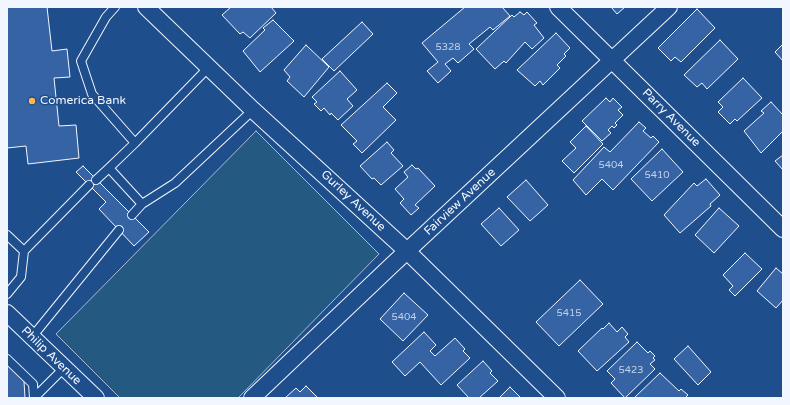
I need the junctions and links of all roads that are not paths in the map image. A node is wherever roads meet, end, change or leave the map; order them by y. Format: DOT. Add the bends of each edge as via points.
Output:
graph roads {
  1 [pos="115,7"];
  2 [pos="146,7"];
  3 [pos="558,7"];
  4 [pos="669,7"];
  5 [pos="612,60"];
  6 [pos="209,67"];
  7 [pos="253,110"];
  8 [pos="135,143"];
  9 [pos="109,168"];
  10 [pos="96,180"];
  11 [pos="90,185"];
  12 [pos="142,204"];
  13 [pos="132,215"];
  14 [pos="783,229"];
  15 [pos="119,230"];
  16 [pos="7,235"];
  17 [pos="24,251"];
  18 [pos="407,251"];
  19 [pos="7,294"];
  20 [pos="7,313"];
  21 [pos="32,337"];
  22 [pos="7,358"];
  23 [pos="64,368"];
  24 [pos="91,397"];
  25 [pos="34,398"];
  26 [pos="252,398"];
  27 [pos="557,398"];
  1 -- 8 [label="lane" via="106,16 81,61 92,94"];
  2 -- 6 [label="street, Gurley Avenue"];
  3 -- 5 [label="street, Parry Avenue"];
  4 -- 5 [label="street, Fairview Avenue"];
  5 -- 14 [label="street, Parry Avenue"];
  5 -- 18 [label="street, Fairview Avenue"];
  6 -- 7 [label="street, Gurley Avenue"];
  6 -- 8 [label="lane"];
  7 -- 12 [label="lane" via="175,183"];
  7 -- 18 [label="street, Gurley Avenue"];
  8 -- 9 [label="lane"];
  9 -- 10 [label="lane"];
  9 -- 12 [label="lane"];
  11 -- 17 [label="lane"];
  12 -- 13 [label="lane"];
  15 -- 21 [label="lane"];
  16 -- 17 [label="lane"];
  17 -- 19 [label="lane" via="21,277"];
  18 -- 26 [label="street, Fairview Avenue"];
  18 -- 27 [label="street, Gurley Avenue"];
  20 -- 21 [label="street, Philip Avenue"];
  21 -- 23 [label="street, Philip Avenue"];
  22 -- 25 [label="lane" via="33,384"];
  23 -- 24 [label="street, Philip Avenue"];
  23 -- 25 [label="lane"];
}
